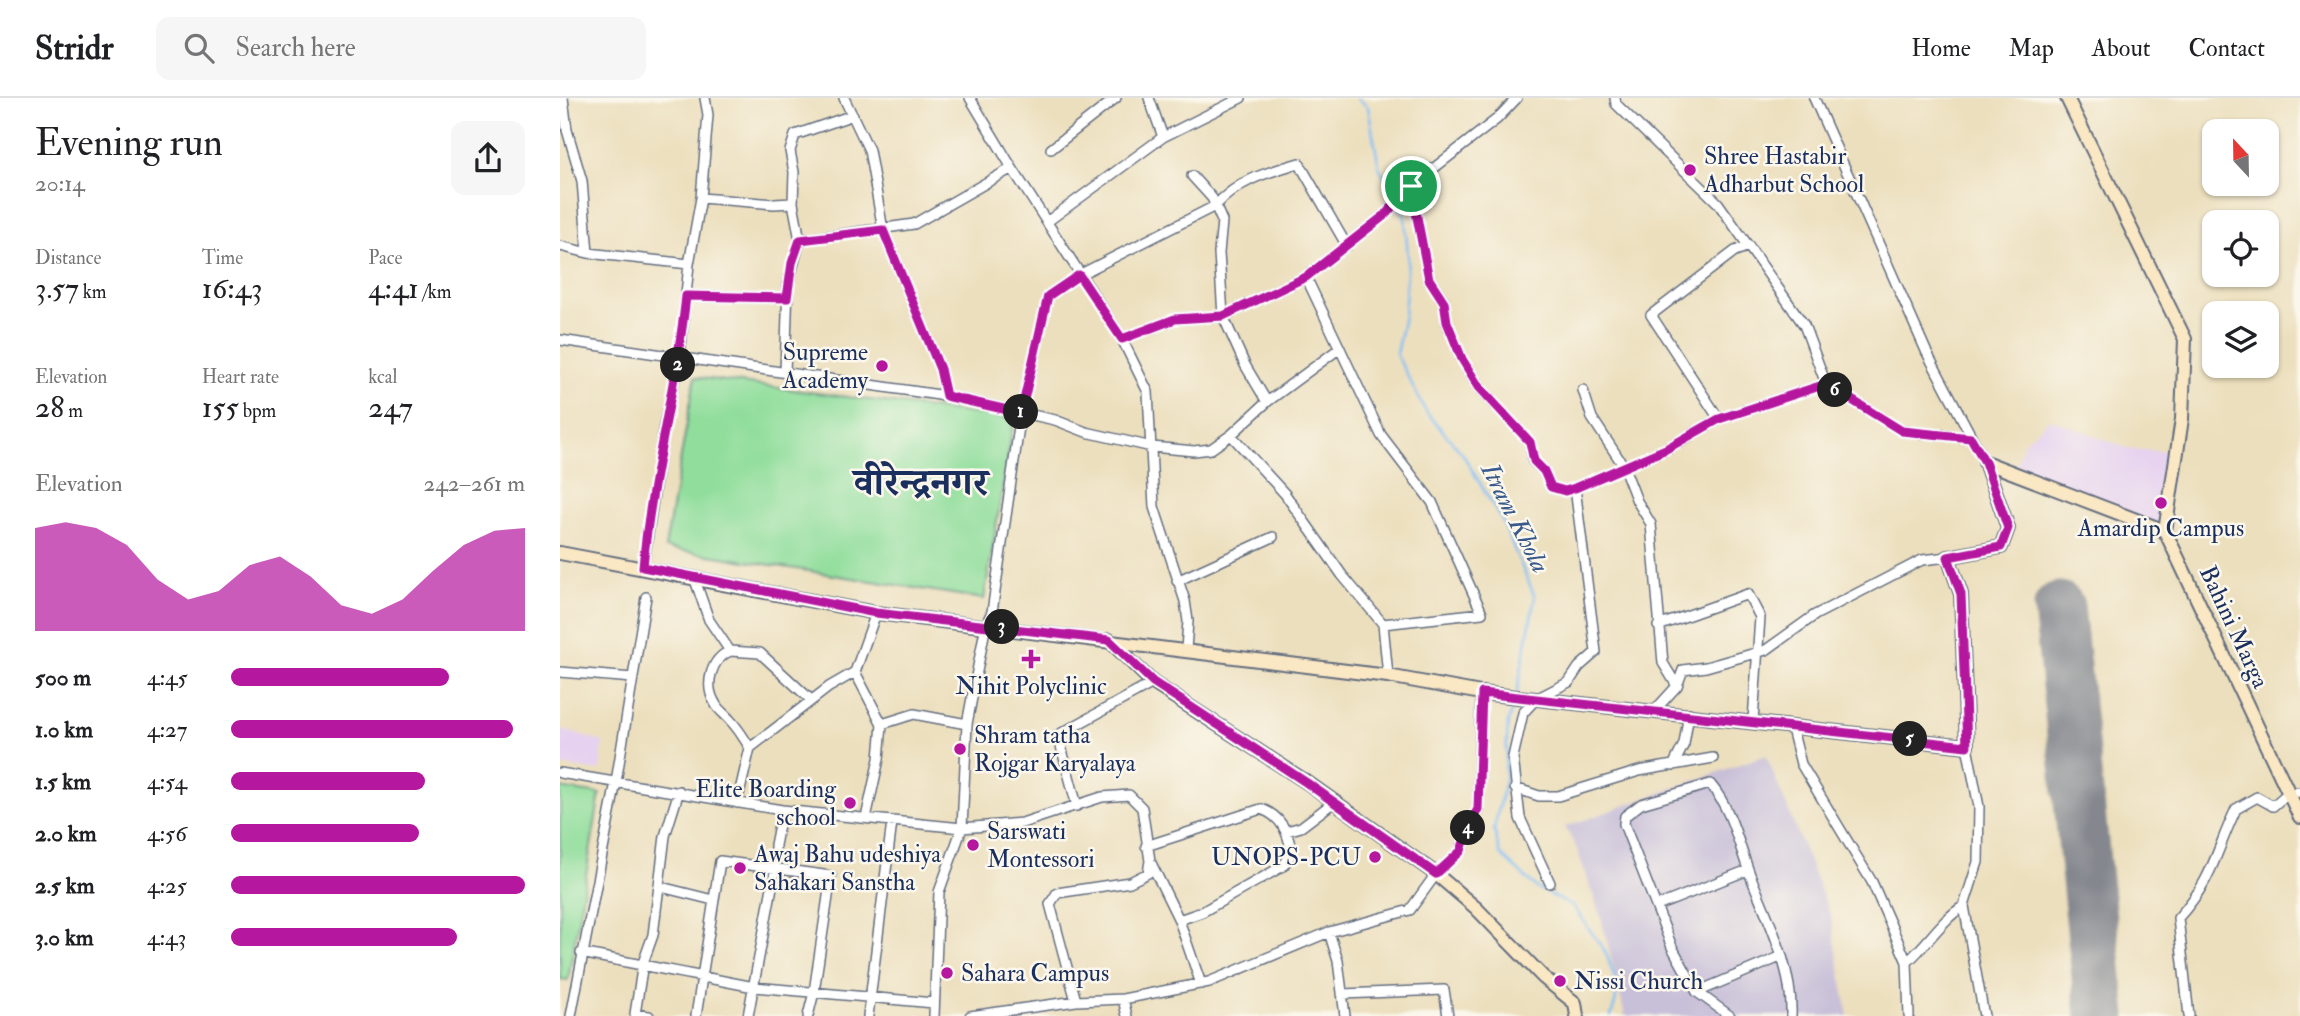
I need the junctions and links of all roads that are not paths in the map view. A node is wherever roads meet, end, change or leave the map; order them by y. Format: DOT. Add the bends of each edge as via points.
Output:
graph roads {
  1 [pos="563,98"];
  2 [pos="705,98"];
  3 [pos="844,98"];
  4 [pos="970,98"];
  5 [pos="1116,98"];
  6 [pos="1149,98"];
  7 [pos="1241,98"];
  8 [pos="1517,98"];
  9 [pos="1615,98"];
  10 [pos="1814,98"];
  11 [pos="2067,98"];
  12 [pos="853,115"];
  13 [pos="1163,136"];
  14 [pos="1051,149"];
  15 [pos="1012,168"];
  16 [pos="1192,176"];
  17 [pos="1411,186"];
  18 [pos="701,198"];
  19 [pos="793,203"];
  20 [pos="1215,205"];
  21 [pos="1048,221"];
  22 [pos="883,230"];
  23 [pos="800,240"];
  24 [pos="560,246"];
  25 [pos="1347,246"];
  26 [pos="1749,246"];
  27 [pos="589,253"];
  28 [pos="689,264"];
  29 [pos="1079,275"];
  30 [pos="1306,277"];
  31 [pos="686,296"];
  32 [pos="787,298"];
  33 [pos="1223,316"];
  34 [pos="1122,339"];
  35 [pos="560,340"];
  36 [pos="1340,348"];
  37 [pos="680,356"];
  38 [pos="785,373"];
  39 [pos="1826,384"];
  40 [pos="1583,390"];
  41 [pos="946,396"];
  42 [pos="1267,402"];
  43 [pos="1021,413"];
  44 [pos="1719,419"];
  45 [pos="1231,435"];
  46 [pos="1971,438"];
  47 [pos="1152,447"];
  48 [pos="1985,462"];
  49 [pos="1623,465"];
  50 [pos="1575,488"];
  51 [pos="2165,531"];
  52 [pos="1273,537"];
  53 [pos="560,554"];
  54 [pos="1948,557"];
  55 [pos="643,567"];
  56 [pos="695,580"];
  57 [pos="1177,581"];
  58 [pos="646,597"];
  59 [pos="876,613"];
  60 [pos="986,624"];
  61 [pos="1383,624"];
  62 [pos="1658,626"];
  63 [pos="1109,640"];
  64 [pos="1186,650"];
  65 [pos="730,651"];
  66 [pos="1758,653"];
  67 [pos="560,672"];
  68 [pos="855,672"];
  69 [pos="1388,676"];
  70 [pos="633,678"];
  71 [pos="1153,682"];
  72 [pos="1677,686"];
  73 [pos="1482,693"];
  74 [pos="1532,698"];
  75 [pos="811,700"];
  76 [pos="1656,709"];
  77 [pos="1689,713"];
  78 [pos="1753,720"];
  79 [pos="882,724"];
  80 [pos="967,724"];
  81 [pos="1791,725"];
  82 [pos="1967,746"];
  83 [pos="750,748"];
  84 [pos="1713,758"];
  85 [pos="1673,766"];
  86 [pos="560,773"];
  87 [pos="616,782"];
  88 [pos="1515,788"];
  89 [pos="679,791"];
  90 [pos="2294,793"];
  91 [pos="1334,802"];
  92 [pos="737,803"];
  93 [pos="1077,806"];
  94 [pos="782,810"];
  95 [pos="2300,817"];
  96 [pos="866,818"];
  97 [pos="892,822"];
  98 [pos="962,828"];
  99 [pos="1287,831"];
  100 [pos="1146,846"];
  101 [pos="1150,861"];
  102 [pos="1748,870"];
  103 [pos="775,871"];
  104 [pos="1436,874"];
  105 [pos="1550,883"];
  106 [pos="661,887"];
  107 [pos="713,900"];
  108 [pos="1657,906"];
  109 [pos="1964,906"];
  110 [pos="1179,920"];
  111 [pos="1329,932"];
  112 [pos="581,953"];
  113 [pos="1780,957"];
  114 [pos="1907,962"];
  115 [pos="643,963"];
  116 [pos="700,978"];
  117 [pos="1200,984"];
  118 [pos="754,987"];
  119 [pos="814,992"];
  120 [pos="1696,992"];
  121 [pos="1342,994"];
  122 [pos="871,999"];
  123 [pos="1123,999"];
  124 [pos="1076,1002"];
  125 [pos="934,1003"];
  126 [pos="571,1016"];
  127 [pos="649,1016"];
  128 [pos="696,1016"];
  129 [pos="748,1016"];
  130 [pos="808,1016"];
  131 [pos="867,1016"];
  132 [pos="934,1016"];
  133 [pos="970,1016"];
  134 [pos="1127,1016"];
  135 [pos="1345,1016"];
  136 [pos="1448,1016"];
  137 [pos="1577,1016"];
  138 [pos="1730,1016"];
  139 [pos="1791,1016"];
  140 [pos="1909,1016"];
  141 [pos="1984,1016"];
  142 [pos="2189,1016"];
  1 -- 27 [label="street" via="582,181"];
  2 -- 18 [label="street" via="708,115"];
  3 -- 12 [label="street"];
  4 -- 15 [label="street"];
  5 -- 14 [label="street"];
  6 -- 13 [label="street"];
  7 -- 13 [label="street"];
  8 -- 17 [label="street"];
  9 -- 26 [label="street" via="1644,134 1718,203"];
  10 -- 46 [label="street" via="1927,353"];
  11 -- 51 [label="street" via="2185,339 2182,419"];
  12 -- 19 [label="street" via="795,135 790,151"];
  12 -- 22 [label="street" via="869,150"];
  13 -- 21 [label="street"];
  15 -- 21 [label="street"];
  15 -- 22 [label="street" via="914,224"];
  16 -- 20 [label="street"];
  17 -- 25 [label="street"];
  17 -- 50 [label="street" via="1429,279 1444,302 1462,359 1479,387 1530,442 1534,461 1551,487"];
  18 -- 19 [label="street"];
  18 -- 28 [label="street"];
  19 -- 23 [label="street"];
  20 -- 25 [label="street" via="1233,187 1299,163"];
  20 -- 29 [label="street"];
  20 -- 33 [label="street" via="1222,221"];
  21 -- 29 [label="street"];
  22 -- 23 [label="street"];
  22 -- 41 [label="street" via="940,369"];
  23 -- 32 [label="street"];
  24 -- 27 [label="street"];
  25 -- 30 [label="street"];
  26 -- 39 [label="street" via="1804,325"];
  26 -- 44 [label="street" via="1735,251 1651,315"];
  27 -- 28 [label="street"];
  28 -- 31 [label="street"];
  29 -- 34 [label="street"];
  29 -- 43 [label="street" via="1048,296"];
  30 -- 33 [label="street"];
  30 -- 36 [label="street"];
  31 -- 32 [label="street"];
  31 -- 37 [label="street"];
  32 -- 38 [label="street"];
  33 -- 34 [label="street" via="1175,319"];
  33 -- 42 [label="street"];
  34 -- 47 [label="street" via="1148,392"];
  35 -- 37 [label="street"];
  36 -- 42 [label="street"];
  36 -- 61 [label="street" via="1381,435 1432,502 1482,613"];
  37 -- 38 [label="street"];
  37 -- 55 [label="street" via="664,426"];
  38 -- 41 [label="street"];
  39 -- 44 [label="street"];
  39 -- 46 [label="street" via="1902,431"];
  40 -- 49 [label="street" via="1592,418"];
  41 -- 43 [label="street"];
  42 -- 45 [label="street"];
  43 -- 47 [label="street"];
  43 -- 60 [label="street" via="992,612"];
  44 -- 49 [label="street" via="1666,449"];
  45 -- 47 [label="street" via="1211,449"];
  45 -- 61 [label="street" via="1285,494"];
  46 -- 48 [label="street"];
  47 -- 57 [label="street" via="1154,507"];
  48 -- 51 [label="street"];
  48 -- 54 [label="street" via="2008,528 2006,537 2001,547"];
  49 -- 50 [label="street"];
  49 -- 62 [label="street" via="1651,524"];
  50 -- 74 [label="street" via="1596,652 1569,682"];
  51 -- 90 [label="street, Bahini Marga"];
  52 -- 57 [label="street"];
  53 -- 55 [label="street"];
  54 -- 66 [label="street" via="1922,560 1815,615"];
  54 -- 82 [label="street" via="1961,594"];
  55 -- 56 [label="street"];
  56 -- 59 [label="street"];
  56 -- 65 [label="street" via="709,620"];
  57 -- 64 [label="street" via="1188,621"];
  58 -- 70 [label="street"];
  59 -- 60 [label="street"];
  59 -- 68 [label="street"];
  60 -- 63 [label="street"];
  60 -- 80 [label="street"];
  61 -- 69 [label="street"];
  62 -- 66 [label="street" via="1748,594 1760,617"];
  62 -- 72 [label="street" via="1663,663"];
  63 -- 64 [label="street"];
  63 -- 71 [label="street"];
  64 -- 69 [label="street"];
  65 -- 75 [label="street" via="760,653"];
  65 -- 83 [label="street" via="720,656 709,689 715,704"];
  66 -- 72 [label="street" via="1683,670"];
  66 -- 78 [label="street"];
  67 -- 70 [label="street"];
  68 -- 75 [label="street"];
  68 -- 79 [label="street"];
  69 -- 73 [label="street"];
  70 -- 87 [label="street"];
  71 -- 91 [label="street"];
  71 -- 93 [label="street" via="1058,735"];
  72 -- 76 [label="street"];
  73 -- 74 [label="street"];
  73 -- 104 [label="street" via="1478,809 1461,851"];
  74 -- 76 [label="street"];
  74 -- 88 [label="street" via="1523,713 1513,757"];
  75 -- 83 [label="street"];
  76 -- 77 [label="street"];
  77 -- 78 [label="street"];
  77 -- 85 [label="street" via="1684,744"];
  78 -- 81 [label="street"];
  79 -- 80 [label="street" via="914,714"];
  79 -- 96 [label="street"];
  80 -- 98 [label="street"];
  81 -- 82 [label="street"];
  81 -- 114 [label="street" via="1801,764 1872,881"];
  82 -- 109 [label="street" via="1979,807 1978,862"];
  83 -- 92 [label="street"];
  84 -- 85 [label="street"];
  85 -- 88 [label="street" via="1626,774 1558,796"];
  86 -- 87 [label="street"];
  87 -- 89 [label="street"];
  87 -- 112 [label="street"];
  88 -- 105 [label="street" via="1520,818"];
  89 -- 92 [label="street"];
  89 -- 106 [label="street" via="665,836"];
  90 -- 95 [label="street, Bahini Marga"];
  90 -- 142 [label="street" via="2273,806 2257,797 2235,809 2212,871 2178,918"];
  91 -- 99 [label="street" via="1301,827"];
  91 -- 104 [label="street"];
  92 -- 94 [label="street"];
  93 -- 98 [label="street" via="1022,823"];
  93 -- 100 [label="street" via="1102,797 1129,795 1142,808"];
  94 -- 96 [label="street"];
  94 -- 103 [label="street"];
  96 -- 97 [label="street"];
  97 -- 98 [label="street"];
  97 -- 122 [label="street"];
  98 -- 125 [label="street" via="939,892"];
  99 -- 100 [label="street" via="1261,809"];
  99 -- 110 [label="street" via="1292,853 1283,866"];
  100 -- 101 [label="street"];
  101 -- 110 [label="street"];
  101 -- 124 [label="street" via="1143,877 1057,893 1050,904"];
  102 -- 108 [label="street"];
  102 -- 108 [label="street" via="1725,801 1710,784 1641,804 1625,816 1624,824"];
  102 -- 113 [label="street" via="1776,933"];
  103 -- 107 [label="street" via="720,861"];
  103 -- 118 [label="street"];
  103 -- 119 [label="street" via="831,876"];
  104 -- 111 [label="street" via="1410,910"];
  104 -- 137 [label="street" via="1575,1003"];
  106 -- 107 [label="street"];
  106 -- 115 [label="street"];
  107 -- 116 [label="street"];
  108 -- 120 [label="street"];
  109 -- 114 [label="street"];
  109 -- 141 [label="street"];
  110 -- 117 [label="street"];
  111 -- 117 [label="street"];
  111 -- 121 [label="street"];
  112 -- 115 [label="street"];
  112 -- 126 [label="street"];
  113 -- 120 [label="street"];
  113 -- 139 [label="street" via="1792,996"];
  114 -- 140 [label="street"];
  115 -- 116 [label="street"];
  115 -- 127 [label="street" via="635,1014"];
  116 -- 118 [label="street"];
  116 -- 128 [label="street"];
  117 -- 123 [label="street"];
  118 -- 119 [label="street"];
  118 -- 129 [label="street"];
  119 -- 122 [label="street"];
  119 -- 130 [label="street"];
  120 -- 138 [label="street"];
  121 -- 135 [label="street"];
  121 -- 136 [label="street" via="1444,990"];
  122 -- 125 [label="street"];
  122 -- 131 [label="street"];
  123 -- 124 [label="street"];
  123 -- 134 [label="street"];
  124 -- 133 [label="street"];
  125 -- 132 [label="street"];
}
